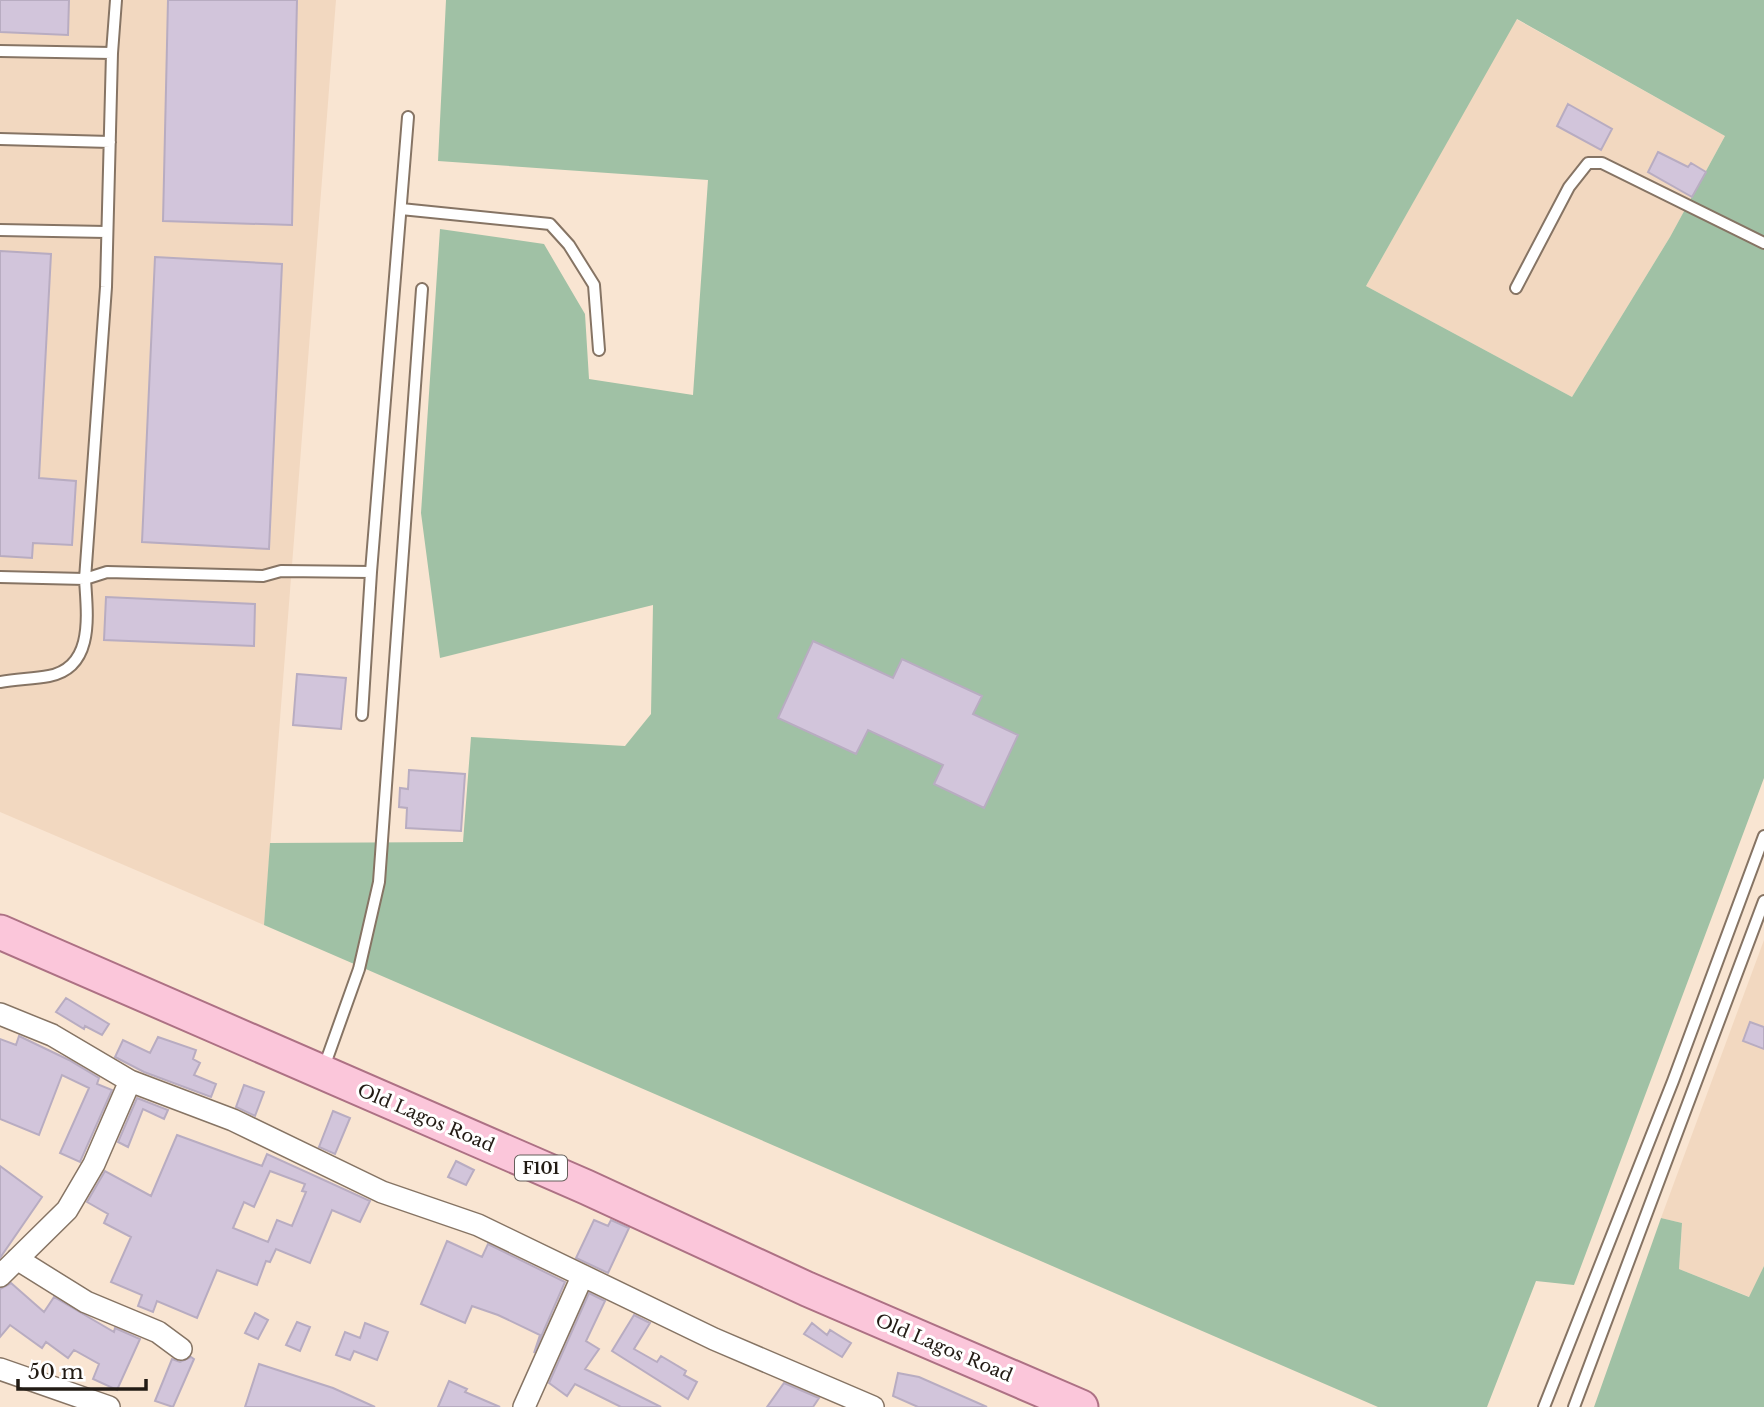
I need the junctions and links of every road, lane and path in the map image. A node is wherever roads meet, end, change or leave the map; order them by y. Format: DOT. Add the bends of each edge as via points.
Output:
graph roads {
  1 [pos="116,0"];
  2 [pos="0,51"];
  3 [pos="111,53"];
  4 [pos="408,117"];
  5 [pos="0,139"];
  6 [pos="110,142"];
  7 [pos="401,209"];
  8 [pos="0,230"];
  9 [pos="106,232"];
  10 [pos="1764,243"];
  11 [pos="1516,288"];
  12 [pos="422,289"];
  13 [pos="599,350"];
  14 [pos="371,572"];
  15 [pos="0,577"];
  16 [pos="85,579"];
  17 [pos="0,682"];
  18 [pos="362,715"];
  19 [pos="1764,836"];
  20 [pos="1764,901"];
  21 [pos="0,932"];
  22 [pos="0,1014"];
  23 [pos="322,1073"];
  24 [pos="130,1081"];
  25 [pos="17,1259"];
  26 [pos="0,1276"];
  27 [pos="582,1277"];
  28 [pos="181,1349"];
  29 [pos="0,1369"];
  30 [pos="835,1400"];
  31 [pos="108,1407"];
  32 [pos="524,1407"];
  33 [pos="873,1407"];
  34 [pos="1081,1407"];
  35 [pos="1544,1407"];
  36 [pos="1574,1407"];
  1 -- 3 [label="lane"];
  2 -- 3 [label="lane"];
  3 -- 6 [label="lane"];
  4 -- 7 [label="lane"];
  5 -- 6 [label="lane"];
  6 -- 9 [label="lane"];
  7 -- 13 [label="lane" via="550,224 594,285"];
  7 -- 14 [label="lane"];
  8 -- 9 [label="lane"];
  9 -- 16 [label="lane"];
  10 -- 11 [label="lane" via="1602,163 1588,163 1570,187"];
  12 -- 23 [label="lane" via="379,882 359,968"];
  14 -- 16 [label="lane" via="281,571 263,576 107,572"];
  14 -- 18 [label="lane"];
  15 -- 16 [label="lane"];
  16 -- 17 [label="lane" via="88,627 82,651 71,666 51,675"];
  19 -- 35 [label="lane"];
  20 -- 36 [label="lane"];
  21 -- 23 [label="main road, Old Lagos Road / F101"];
  22 -- 24 [label="street" via="52,1035"];
  23 -- 34 [label="main road, Old Lagos Road / F101"];
  24 -- 25 [label="street" via="94,1164 67,1210"];
  24 -- 27 [label="street" via="233,1120 382,1192 478,1225"];
  25 -- 26 [label="street"];
  25 -- 28 [label="street" via="86,1302 158,1332"];
  27 -- 30 [label="street"];
  27 -- 32 [label="street"];
  29 -- 31 [label="street"];
  30 -- 33 [label="street"];
}
